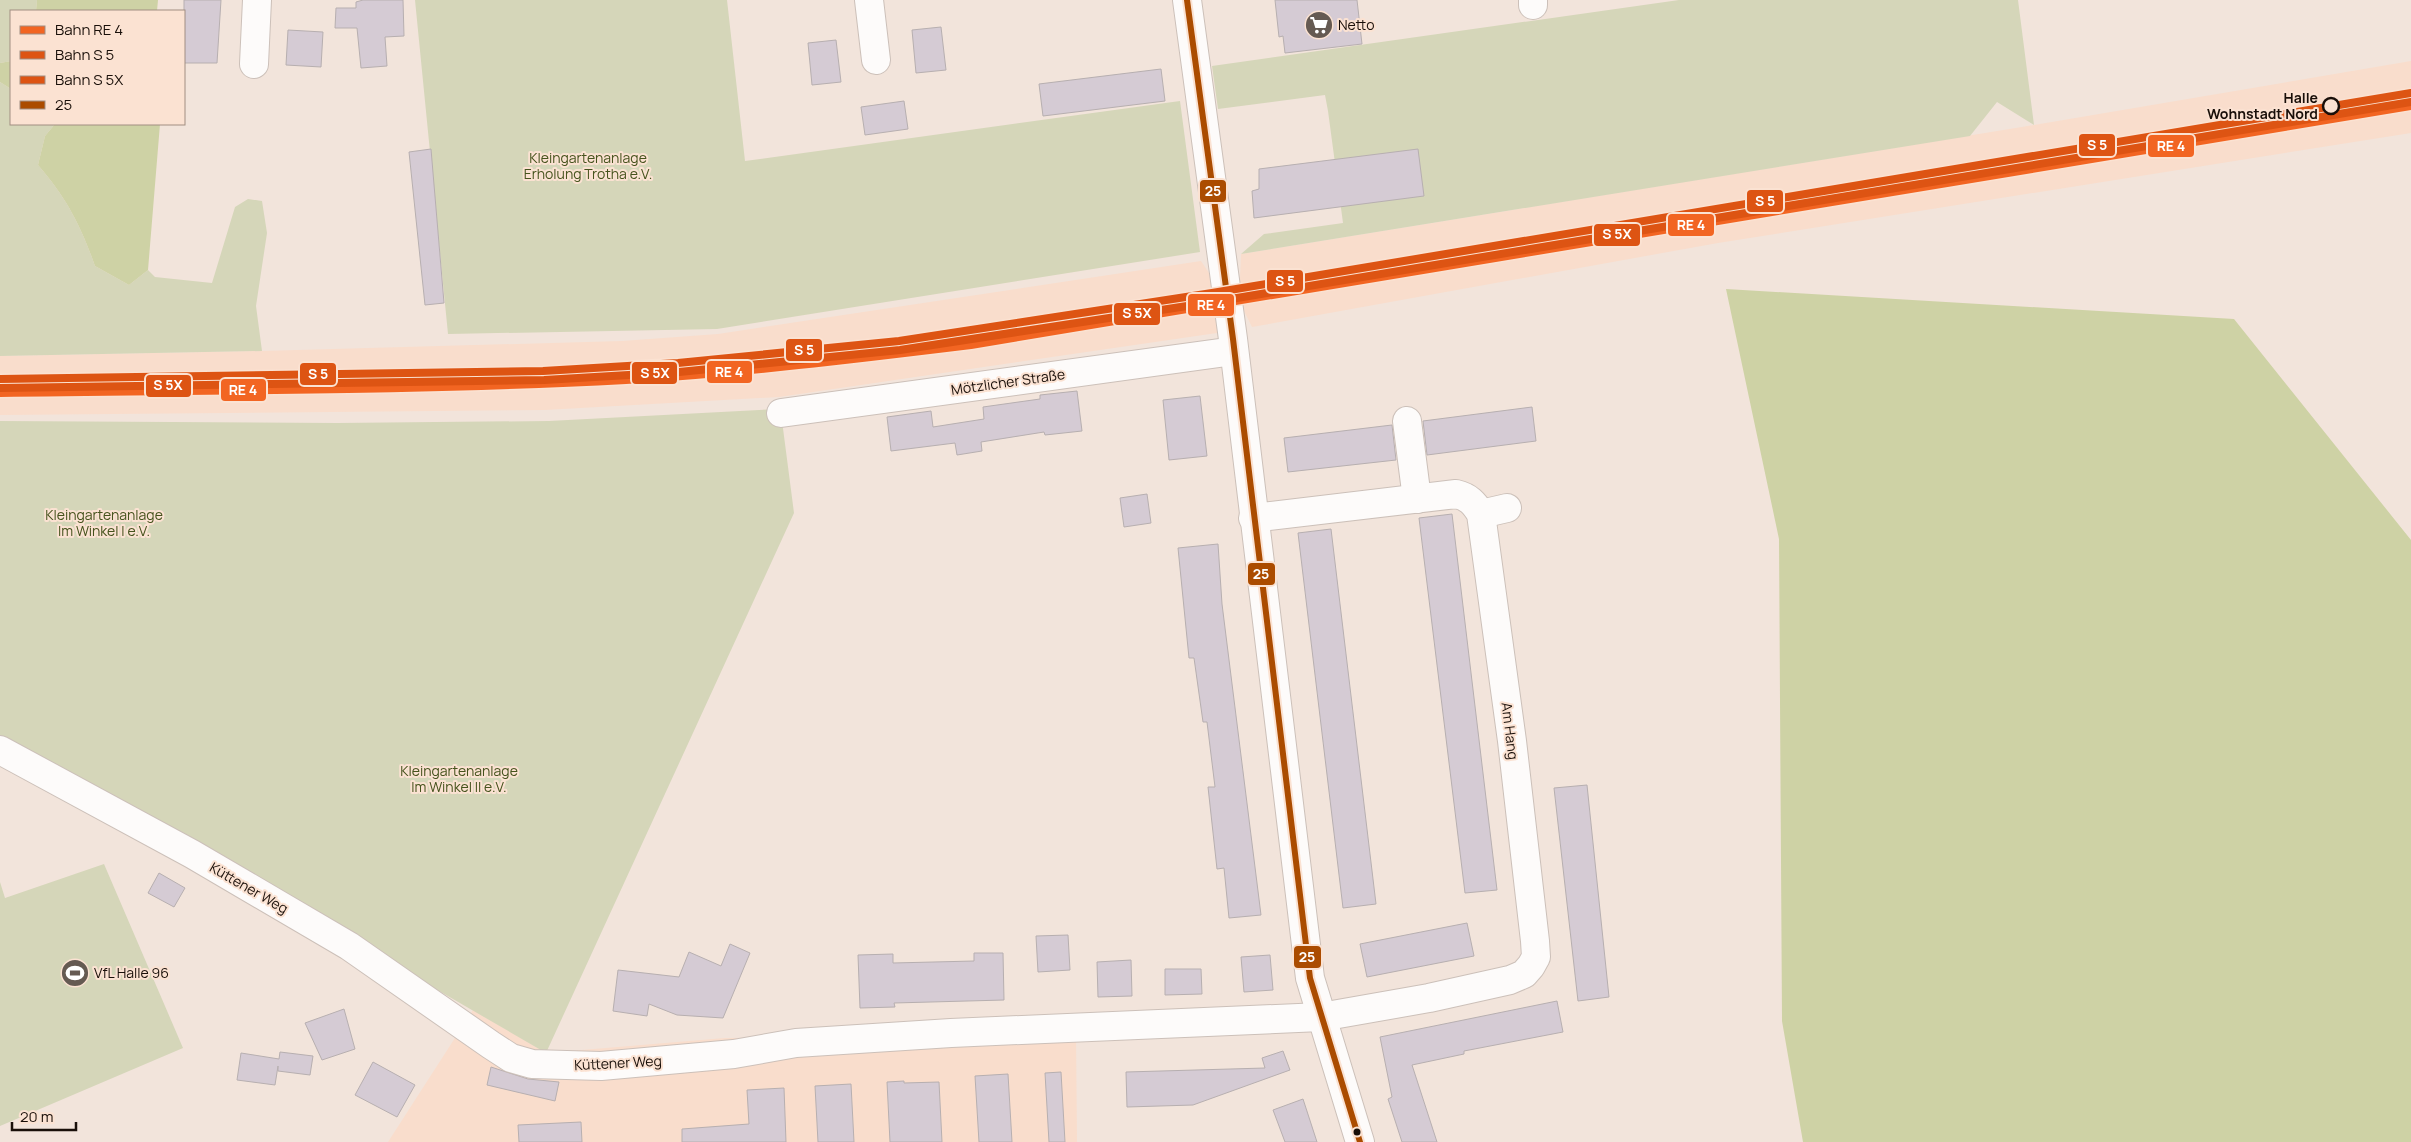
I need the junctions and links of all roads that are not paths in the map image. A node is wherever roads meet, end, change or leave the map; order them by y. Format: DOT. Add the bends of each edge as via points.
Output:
graph roads {
  1 [pos="257,0"];
  2 [pos="869,0"];
  3 [pos="1187,0"];
  4 [pos="876,60"];
  5 [pos="254,64"];
  6 [pos="1234,352"];
  7 [pos="781,413"];
  8 [pos="1407,421"];
  9 [pos="1417,499"];
  10 [pos="1253,518"];
  11 [pos="0,750"];
  12 [pos="1321,1017"];
  13 [pos="1360,1142"];
  1 -- 5 [label="street"];
  2 -- 4 [label="street"];
  3 -- 6 [label="street"];
  6 -- 7 [label="street, Mötzlicher Straße"];
  6 -- 10 [label="street"];
  8 -- 9 [label="street"];
  9 -- 10 [label="street, Am Hang"];
  9 -- 12 [label="street, Am Hang" via="1456,494 1494,511 1512,741 1536,957 1524,974 1510,980"];
  10 -- 12 [label="street" via="1310,978"];
  11 -- 12 [label="street, Küttener Weg" via="192,854 349,946 491,1045 512,1058 532,1064 601,1066 734,1054 796,1043"];
  12 -- 13 [label="street"];
}
